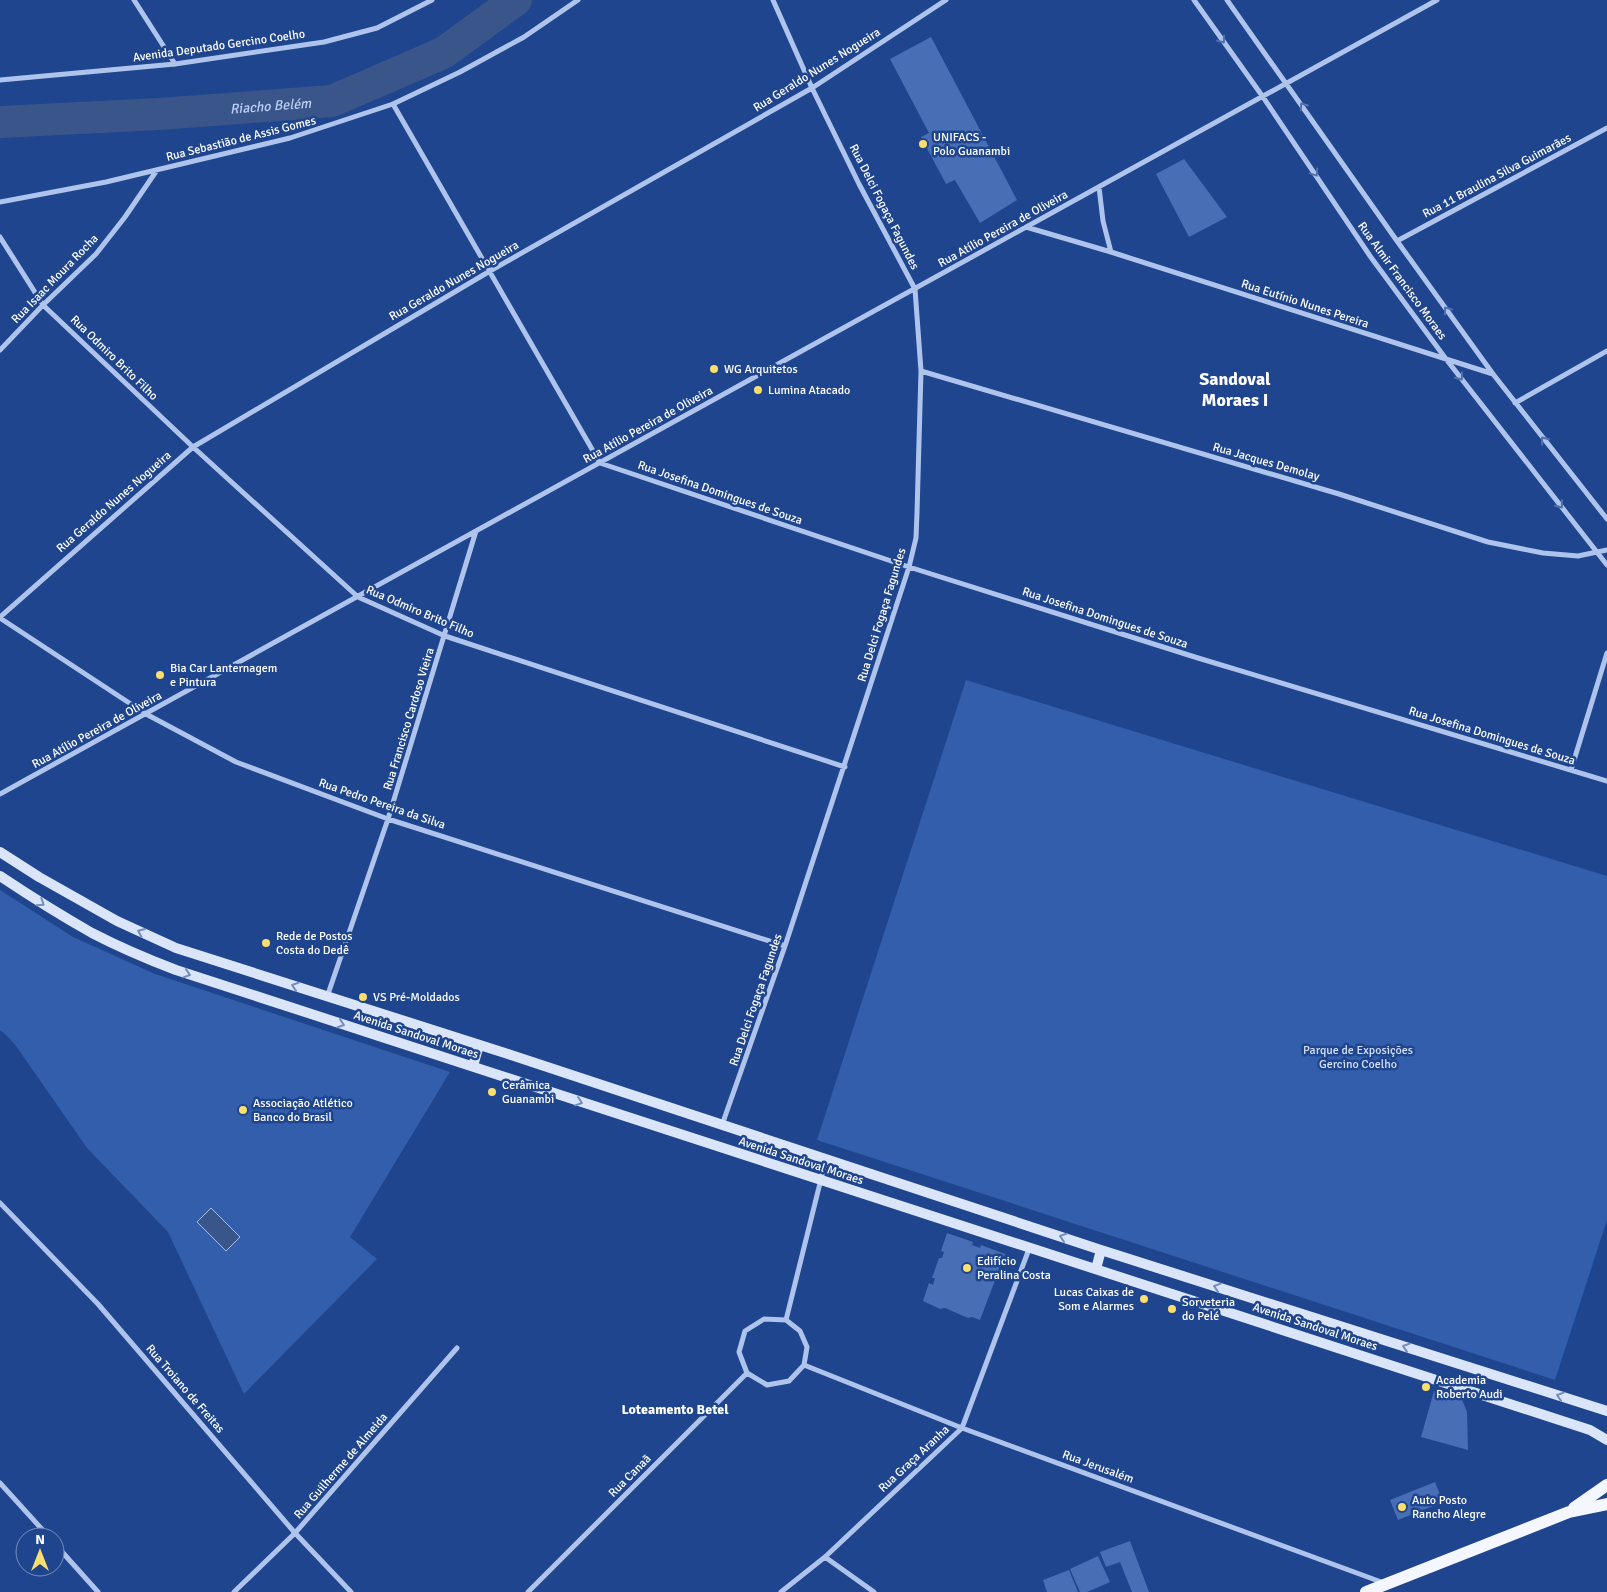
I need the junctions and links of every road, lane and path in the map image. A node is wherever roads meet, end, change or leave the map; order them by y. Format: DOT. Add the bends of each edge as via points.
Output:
graph roads {
  1 [pos="134,0"];
  2 [pos="432,0"];
  3 [pos="578,0"];
  4 [pos="773,0"];
  5 [pos="946,0"];
  6 [pos="1194,0"];
  7 [pos="1227,0"];
  8 [pos="1437,0"];
  9 [pos="175,64"];
  10 [pos="0,80"];
  11 [pos="1287,83"];
  12 [pos="812,88"];
  13 [pos="1263,97"];
  14 [pos="393,104"];
  15 [pos="1607,128"];
  16 [pos="157,170"];
  17 [pos="1099,187"];
  18 [pos="0,202"];
  19 [pos="1026,227"];
  20 [pos="0,237"];
  21 [pos="1397,241"];
  22 [pos="1110,252"];
  23 [pos="490,271"];
  24 [pos="915,289"];
  25 [pos="44,304"];
  26 [pos="0,350"];
  27 [pos="1607,351"];
  28 [pos="1446,359"];
  29 [pos="921,371"];
  30 [pos="1493,374"];
  31 [pos="1516,403"];
  32 [pos="193,447"];
  33 [pos="600,463"];
  34 [pos="1607,520"];
  35 [pos="477,531"];
  36 [pos="1607,550"];
  37 [pos="1597,552"];
  38 [pos="1607,565"];
  39 [pos="909,567"];
  40 [pos="358,597"];
  41 [pos="0,617"];
  42 [pos="445,636"];
  43 [pos="1607,653"];
  44 [pos="146,714"];
  45 [pos="845,767"];
  46 [pos="1571,770"];
  47 [pos="1607,781"];
  48 [pos="0,794"];
  49 [pos="388,819"];
  50 [pos="0,852"];
  51 [pos="0,876"];
  52 [pos="785,946"];
  53 [pos="327,997"];
  54 [pos="479,1045"];
  55 [pos="473,1066"];
  56 [pos="722,1126"];
  57 [pos="826,1158"];
  58 [pos="820,1180"];
  59 [pos="0,1203"];
  60 [pos="1029,1249"];
  61 [pos="1101,1250"];
  62 [pos="1096,1269"];
  63 [pos="786,1320"];
  64 [pos="457,1348"];
  65 [pos="804,1364"];
  66 [pos="747,1373"];
  67 [pos="1607,1411"];
  68 [pos="962,1428"];
  69 [pos="1607,1440"];
  70 [pos="0,1483"];
  71 [pos="1607,1485"];
  72 [pos="1607,1504"];
  73 [pos="1569,1512"];
  74 [pos="40,1527"];
  75 [pos="295,1533"];
  76 [pos="65,1555"];
  77 [pos="825,1557"];
  78 [pos="1387,1584"];
  79 [pos="98,1592"];
  80 [pos="234,1592"];
  81 [pos="351,1592"];
  82 [pos="528,1592"];
  83 [pos="781,1592"];
  84 [pos="874,1592"];
  85 [pos="1366,1592"];
  1 -- 9 [label="street"];
  2 -- 9 [label="street, Avenida Deputado Gercino Coelho" via="377,28 324,42"];
  3 -- 14 [label="street, Rua Sebastião de Assis Gomes" via="524,37"];
  4 -- 12 [label="street, Rua Delci Fogaça Fagundes"];
  5 -- 12 [label="street, Rua Geraldo Nunes Nogueira"];
  6 -- 13 [label="street, Rua Almir Francisco Moraes, one-way"];
  7 -- 11 [label="street, Rua Almir Francisco Moraes"];
  8 -- 11 [label="street, Rua Atílio Pereira de Oliveira"];
  9 -- 10 [label="street, Avenida Deputado Gercino Coelho"];
  11 -- 13 [label="street, Rua Atílio Pereira de Oliveira"];
  21 -- 11 [label="street, Rua Almir Francisco Moraes, one-way"];
  12 -- 23 [label="street, Rua Geraldo Nunes Nogueira"];
  12 -- 24 [label="street, Rua Delci Fogaça Fagundes"];
  13 -- 17 [label="street, Rua Atílio Pereira de Oliveira"];
  13 -- 28 [label="street, Rua Almir Francisco Moraes, one-way" via="1370,256"];
  14 -- 16 [label="street, Rua Sebastião de Assis Gomes" via="290,138"];
  14 -- 23 [label="street"];
  15 -- 21 [label="street, Rua 11 Braulina Silva Guimarães"];
  16 -- 18 [label="street, Rua Sebastião de Assis Gomes"];
  16 -- 25 [label="street, Rua Isaac Moura Rocha" via="96,254"];
  17 -- 19 [label="street, Rua Atílio Pereira de Oliveira"];
  17 -- 22 [label="street"];
  19 -- 22 [label="street, Rua Eutínio Nunes Pereira"];
  19 -- 24 [label="street, Rua Atílio Pereira de Oliveira"];
  20 -- 25 [label="street, Rua Odmiro Brito Filho"];
  30 -- 21 [label="street, Rua Almir Francisco Moraes, one-way"];
  22 -- 28 [label="street, Rua Eutínio Nunes Pereira"];
  23 -- 32 [label="street, Rua Geraldo Nunes Nogueira"];
  23 -- 33 [label="street"];
  24 -- 29 [label="street, Rua Delci Fogaça Fagundes"];
  24 -- 33 [label="street, Rua Atílio Pereira de Oliveira"];
  25 -- 26 [label="street, Rua Isaac Moura Rocha"];
  25 -- 32 [label="street, Rua Odmiro Brito Filho"];
  27 -- 31 [label="street"];
  28 -- 30 [label="street, Rua Eutínio Nunes Pereira"];
  28 -- 37 [label="street, Rua Almir Francisco Moraes, one-way"];
  29 -- 37 [label="street, Rua Jacques Demolay" via="1329,491 1488,542 1543,553 1578,556"];
  29 -- 39 [label="street, Rua Delci Fogaça Fagundes" via="916,538"];
  30 -- 31 [label="street, Rua Almir Francisco Moraes"];
  34 -- 31 [label="street, Rua Almir Francisco Moraes, one-way"];
  32 -- 40 [label="street, Rua Odmiro Brito Filho"];
  32 -- 41 [label="street, Rua Geraldo Nunes Nogueira"];
  33 -- 35 [label="street, Rua Atílio Pereira de Oliveira"];
  33 -- 39 [label="street, Rua Josefina Domingues de Souza"];
  35 -- 40 [label="street, Rua Atílio Pereira de Oliveira"];
  35 -- 42 [label="street, Rua Francisco Cardoso Vieira"];
  36 -- 37 [label="street, Rua Jacques Demolay"];
  37 -- 38 [label="street, Rua Almir Francisco Moraes"];
  39 -- 45 [label="street, Rua Delci Fogaça Fagundes"];
  39 -- 46 [label="street, Rua Josefina Domingues de Souza"];
  40 -- 42 [label="street, Rua Odmiro Brito Filho"];
  40 -- 44 [label="street, Rua Atílio Pereira de Oliveira"];
  41 -- 44 [label="street, Rua Pedro Pereira da Silva"];
  42 -- 45 [label="street, Rua Odmiro Brito Filho"];
  42 -- 49 [label="street, Rua Francisco Cardoso Vieira"];
  43 -- 46 [label="street"];
  44 -- 48 [label="street, Rua Atílio Pereira de Oliveira"];
  44 -- 49 [label="street, Rua Pedro Pereira da Silva" via="236,762"];
  45 -- 52 [label="street, Rua Delci Fogaça Fagundes"];
  46 -- 47 [label="street, Rua Josefina Domingues de Souza"];
  49 -- 52 [label="street, Rua Pedro Pereira da Silva"];
  49 -- 53 [label="street, Rua Francisco Cardoso Vieira"];
  53 -- 50 [label="main road, Avenida Sandoval Moraes, one-way" via="176,948 116,921"];
  51 -- 55 [label="main road, Avenida Sandoval Moraes, one-way" via="94,934 161,964"];
  52 -- 56 [label="street, Rua Delci Fogaça Fagundes"];
  53 -- 54 [label="main road, Avenida Sandoval Moraes"];
  54 -- 55 [label="main road"];
  54 -- 56 [label="main road, Avenida Sandoval Moraes"];
  55 -- 58 [label="main road, Avenida Sandoval Moraes, one-way"];
  56 -- 57 [label="main road, Avenida Sandoval Moraes"];
  57 -- 58 [label="street"];
  61 -- 57 [label="main road, Avenida Sandoval Moraes, one-way"];
  58 -- 60 [label="main road, Avenida Sandoval Moraes"];
  58 -- 63 [label="street"];
  59 -- 75 [label="street, Rua Troiano de Freitas" via="98,1304"];
  60 -- 62 [label="main road, Avenida Sandoval Moraes"];
  60 -- 68 [label="street, Rua Graça Aranha"];
  61 -- 62 [label="main road"];
  67 -- 61 [label="main road, Avenida Sandoval Moraes, one-way"];
  62 -- 69 [label="main road, Avenida Sandoval Moraes" via="1590,1430"];
  63 -- 65 [label="street" via="800,1331 804,1339 807,1347"];
  63 -- 66 [label="street" via="764,1318 745,1331 739,1352"];
  64 -- 75 [label="street, Rua Guilherme de Almeida"];
  65 -- 66 [label="street" via="789,1381 766,1385"];
  65 -- 68 [label="street, Rua Jerusalém"];
  66 -- 82 [label="street, Rua Canaã"];
  68 -- 77 [label="street, Rua Graça Aranha"];
  68 -- 78 [label="street, Rua Jerusalém"];
  70 -- 74 [label="street"];
  71 -- 73 [label="main road"];
  72 -- 73 [label="main road"];
  73 -- 78 [label="main road"];
  75 -- 80 [label="street, Rua Guilherme de Almeida"];
  75 -- 81 [label="street, Rua Troiano de Freitas"];
  76 -- 79 [label="street"];
  77 -- 83 [label="street, Rua Graça Aranha"];
  77 -- 84 [label="street"];
  78 -- 85 [label="main road"];
}
